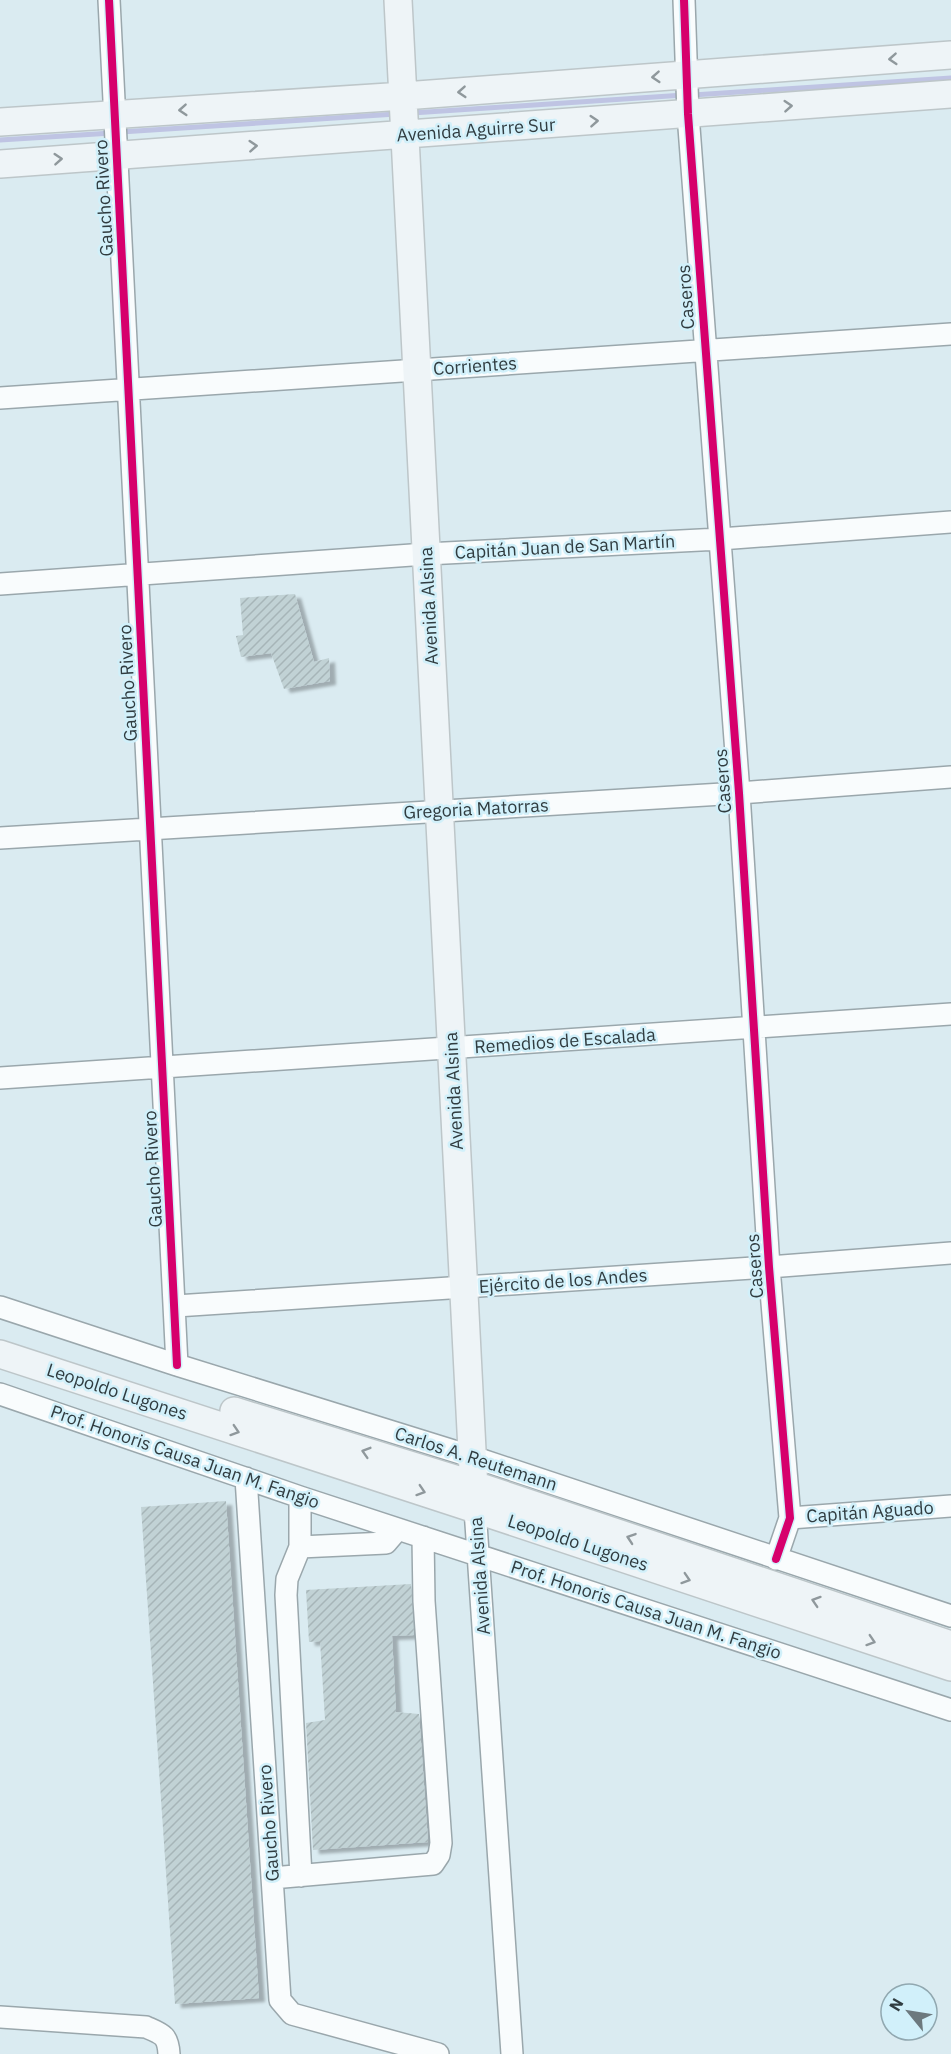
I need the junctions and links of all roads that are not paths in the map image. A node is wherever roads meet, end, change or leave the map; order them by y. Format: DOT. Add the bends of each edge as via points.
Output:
graph roads {
  1 [pos="109,0"];
  2 [pos="399,0"];
  3 [pos="684,0"];
  4 [pos="951,55"];
  5 [pos="688,75"];
  6 [pos="951,94"];
  7 [pos="688,114"];
  8 [pos="406,116"];
  9 [pos="114,120"];
  10 [pos="0,122"];
  11 [pos="117,151"];
  12 [pos="0,164"];
  13 [pos="951,334"];
  14 [pos="705,350"];
  15 [pos="416,370"];
  16 [pos="129,389"];
  17 [pos="0,398"];
  18 [pos="951,522"];
  19 [pos="720,539"];
  20 [pos="426,554"];
  21 [pos="137,574"];
  22 [pos="0,584"];
  23 [pos="951,777"];
  24 [pos="739,793"];
  25 [pos="440,811"];
  26 [pos="151,828"];
  27 [pos="0,838"];
  28 [pos="951,1014"];
  29 [pos="755,1029"];
  30 [pos="452,1049"];
  31 [pos="163,1068"];
  32 [pos="0,1078"];
  33 [pos="951,1253"];
  34 [pos="769,1267"];
  35 [pos="464,1287"];
  36 [pos="176,1306"];
  37 [pos="0,1307"];
  38 [pos="0,1335"];
  39 [pos="0,1354"];
  40 [pos="177,1365"];
  41 [pos="0,1394"];
  42 [pos="473,1457"];
  43 [pos="246,1478"];
  44 [pos="300,1497"];
  45 [pos="475,1497"];
  46 [pos="951,1506"];
  47 [pos="790,1518"];
  48 [pos="398,1528"];
  49 [pos="423,1537"];
  50 [pos="300,1547"];
  51 [pos="479,1555"];
  52 [pos="776,1559"];
  53 [pos="286,1595"];
  54 [pos="254,1599"];
  55 [pos="951,1616"];
  56 [pos="951,1645"];
  57 [pos="951,1667"];
  58 [pos="951,1710"];
  59 [pos="302,1876"];
  60 [pos="272,1878"];
  61 [pos="0,2017"];
  62 [pos="169,2053"];
  63 [pos="438,2054"];
  64 [pos="512,2054"];
  1 -- 9 [label="street, Gaucho Rivero"];
  2 -- 8 [label="main road, Avenida Alsina"];
  3 -- 5 [label="street, Caseros"];
  4 -- 5 [label="main road, Avenida Aguirre Sur, one-way"];
  5 -- 7 [label="street, Caseros"];
  5 -- 8 [label="main road, Avenida Aguirre Sur, one-way"];
  7 -- 6 [label="main road, Avenida Aguirre Sur, one-way"];
  8 -- 7 [label="main road, Avenida Aguirre Sur, one-way"];
  7 -- 14 [label="street, Caseros"];
  8 -- 9 [label="main road, Avenida Aguirre Sur, one-way"];
  11 -- 8 [label="main road, Avenida Aguirre Sur, one-way"];
  8 -- 15 [label="main road, Avenida Alsina"];
  9 -- 10 [label="main road, Avenida Aguirre Sur"];
  9 -- 11 [label="street, Gaucho Rivero"];
  12 -- 11 [label="main road, Avenida Aguirre Sur, one-way"];
  11 -- 16 [label="street, Gaucho Rivero"];
  13 -- 14 [label="street, Corrientes"];
  14 -- 15 [label="street, Corrientes"];
  14 -- 19 [label="street, Caseros"];
  15 -- 16 [label="street, Corrientes"];
  15 -- 20 [label="main road, Avenida Alsina"];
  16 -- 17 [label="street, Corrientes"];
  16 -- 21 [label="street, Gaucho Rivero"];
  18 -- 19 [label="street, Capitán Juan de San Martín"];
  19 -- 20 [label="street, Capitán Juan de San Martín"];
  19 -- 24 [label="street, Caseros"];
  20 -- 21 [label="street, Capitán Juan de San Martín"];
  20 -- 25 [label="main road, Avenida Alsina"];
  21 -- 22 [label="street, Capitán Juan de San Martín"];
  21 -- 26 [label="street, Gaucho Rivero"];
  23 -- 24 [label="street, Gregoria Matorras"];
  24 -- 25 [label="street, Gregoria Matorras"];
  24 -- 29 [label="street, Caseros"];
  25 -- 26 [label="street, Gregoria Matorras"];
  25 -- 30 [label="main road, Avenida Alsina"];
  26 -- 27 [label="street, Gregoria Matorras"];
  26 -- 31 [label="street, Gaucho Rivero"];
  28 -- 29 [label="street, Remedios de Escalada"];
  29 -- 30 [label="street, Remedios de Escalada"];
  29 -- 34 [label="street, Caseros"];
  30 -- 31 [label="street, Remedios de Escalada"];
  30 -- 35 [label="main road, Avenida Alsina"];
  31 -- 32 [label="street, Remedios de Escalada"];
  31 -- 36 [label="street, Gaucho Rivero"];
  33 -- 34 [label="street, Ejército de los Andes"];
  34 -- 35 [label="street, Ejército de los Andes"];
  34 -- 47 [label="street, Caseros"];
  35 -- 36 [label="street, Ejército de los Andes"];
  35 -- 42 [label="main road, Avenida Alsina"];
  36 -- 40 [label="street, Gaucho Rivero"];
  37 -- 40 [label="street, Carlos A. Reutemann"];
  45 -- 38 [label="main road, Leopoldo Lugones, one-way"];
  39 -- 45 [label="main road, Leopoldo Lugones, one-way"];
  40 -- 42 [label="street, Carlos A. Reutemann"];
  41 -- 43 [label="street, Prof. Honoris Causa Juan M. Fangio"];
  42 -- 45 [label="main road, Avenida Alsina"];
  42 -- 52 [label="street, Carlos A. Reutemann"];
  43 -- 44 [label="street, Prof. Honoris Causa Juan M. Fangio"];
  43 -- 54 [label="street, Gaucho Rivero"];
  44 -- 48 [label="street, Prof. Honoris Causa Juan M. Fangio"];
  44 -- 50 [label="street"];
  45 -- 51 [label="street, Avenida Alsina"];
  56 -- 45 [label="main road, Leopoldo Lugones, one-way"];
  45 -- 57 [label="main road, Leopoldo Lugones, one-way"];
  46 -- 47 [label="street, Capitán Aguado"];
  47 -- 52 [label="street, Caseros"];
  48 -- 49 [label="street, Prof. Honoris Causa Juan M. Fangio"];
  48 -- 50 [label="street" via="386,1544"];
  49 -- 51 [label="street, Prof. Honoris Causa Juan M. Fangio"];
  49 -- 59 [label="street" via="439,1855 433,1864"];
  50 -- 53 [label="street" via="287,1579"];
  51 -- 58 [label="street, Prof. Honoris Causa Juan M. Fangio"];
  51 -- 64 [label="street, Avenida Alsina"];
  52 -- 55 [label="street, Carlos A. Reutemann"];
  53 -- 54 [label="street"];
  53 -- 59 [label="street"];
  54 -- 60 [label="street, Gaucho Rivero"];
  59 -- 60 [label="street"];
  60 -- 63 [label="street, Gaucho Rivero" via="280,2000 292,2014"];
  61 -- 62 [label="street" via="146,2027 162,2034"];
}
